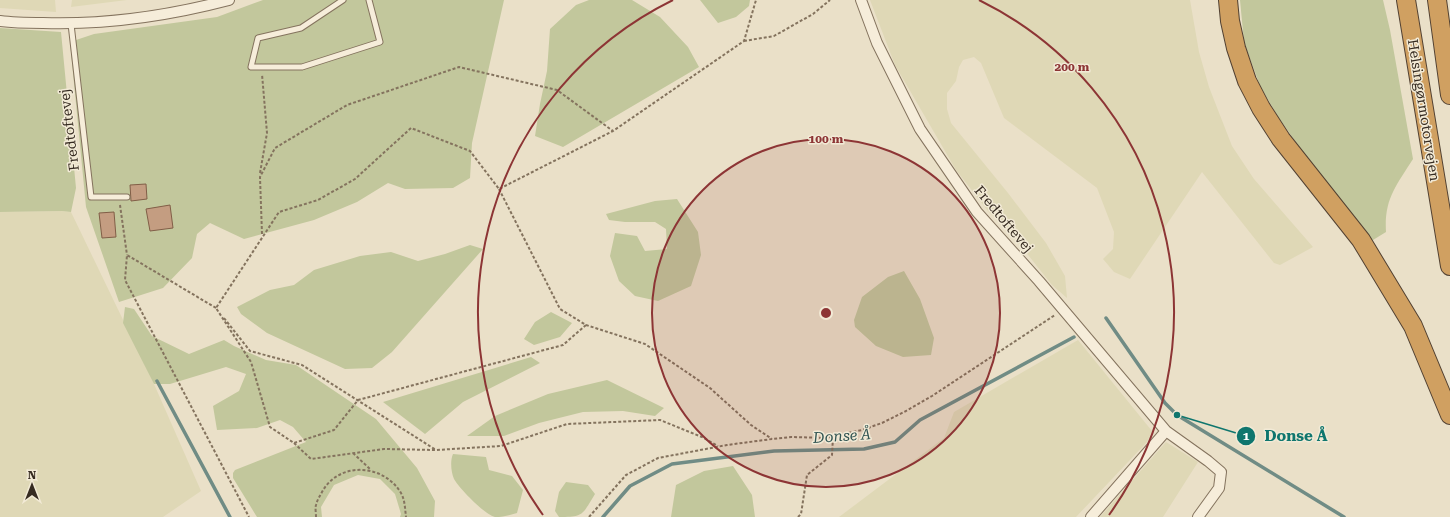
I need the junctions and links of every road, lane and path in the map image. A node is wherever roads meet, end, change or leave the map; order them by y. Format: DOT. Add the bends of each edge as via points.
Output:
graph roads {
  1 [pos="229,0"];
  2 [pos="343,0"];
  3 [pos="369,0"];
  4 [pos="756,0"];
  5 [pos="830,0"];
  6 [pos="861,0"];
  7 [pos="1228,0"];
  8 [pos="1406,0"];
  9 [pos="1437,0"];
  10 [pos="0,21"];
  11 [pos="71,24"];
  12 [pos="744,41"];
  13 [pos="262,67"];
  14 [pos="1450,96"];
  15 [pos="613,131"];
  16 [pos="260,177"];
  17 [pos="499,189"];
  18 [pos="119,197"];
  19 [pos="127,197"];
  20 [pos="262,236"];
  21 [pos="127,255"];
  22 [pos="1450,266"];
  23 [pos="216,308"];
  24 [pos="1063,309"];
  25 [pos="586,325"];
  26 [pos="358,400"];
  27 [pos="1450,415"];
  28 [pos="1166,431"];
  29 [pos="833,437"];
  30 [pos="772,439"];
  31 [pos="294,443"];
  32 [pos="719,446"];
  33 [pos="436,450"];
  34 [pos="353,453"];
  35 [pos="372,470"];
  36 [pos="248,517"];
  37 [pos="316,517"];
  38 [pos="406,517"];
  39 [pos="589,517"];
  40 [pos="798,517"];
  41 [pos="1091,517"];
  42 [pos="1198,517"];
  1 -- 11 [label="street" via="192,10 126,20"];
  2 -- 13 [label="lane" via="301,28 258,38 251,67"];
  3 -- 13 [label="lane" via="380,42 302,68"];
  4 -- 12 [label="path"];
  5 -- 12 [label="path" via="813,14 774,36"];
  6 -- 24 [label="street, Fredtoftevej" via="877,43 920,128 977,212"];
  7 -- 27 [label="highway" via="1236,48 1247,81 1261,108 1281,139 1361,240 1413,326"];
  8 -- 22 [label="highway, Helsingørmotorvejen"];
  9 -- 14 [label="highway, Helsingørmotorvejen"];
  10 -- 11 [label="street"];
  11 -- 18 [label="lane, Fredtoftevej" via="91,197"];
  12 -- 15 [label="path"];
  13 -- 16 [label="path" via="267,133"];
  15 -- 16 [label="path" via="557,90 458,67 346,105 275,148"];
  15 -- 17 [label="path"];
  16 -- 20 [label="path"];
  17 -- 20 [label="path" via="470,151 411,128 355,179 318,200 279,212"];
  17 -- 25 [label="path" via="560,310"];
  18 -- 19 [label="lane, Fredtoftevej"];
  18 -- 21 [label="path"];
  20 -- 23 [label="path"];
  21 -- 23 [label="path"];
  21 -- 36 [label="path" via="125,280"];
  23 -- 26 [label="path" via="250,351 302,364"];
  23 -- 31 [label="path" via="251,362 270,428"];
  24 -- 28 [label="street, Fredtoftevej"];
  24 -- 29 [label="path" via="906,411 882,423"];
  25 -- 26 [label="path" via="563,345"];
  25 -- 30 [label="path" via="645,344 710,388 751,425"];
  26 -- 31 [label="path" via="334,430"];
  26 -- 33 [label="path"];
  28 -- 41 [label="street"];
  28 -- 42 [label="street, Fredtoftevej" via="1222,472 1219,488"];
  29 -- 30 [label="path"];
  29 -- 40 [label="path" via="832,455 807,475 801,514"];
  30 -- 32 [label="path"];
  31 -- 34 [label="path" via="311,459"];
  32 -- 33 [label="path" via="660,420 567,424 501,446"];
  32 -- 39 [label="path" via="658,458 626,475"];
  33 -- 34 [label="path" via="384,449"];
  34 -- 35 [label="path"];
  35 -- 37 [label="path" via="354,469 338,474 325,486 316,505"];
  35 -- 38 [label="path" via="390,480 401,494"];
}
